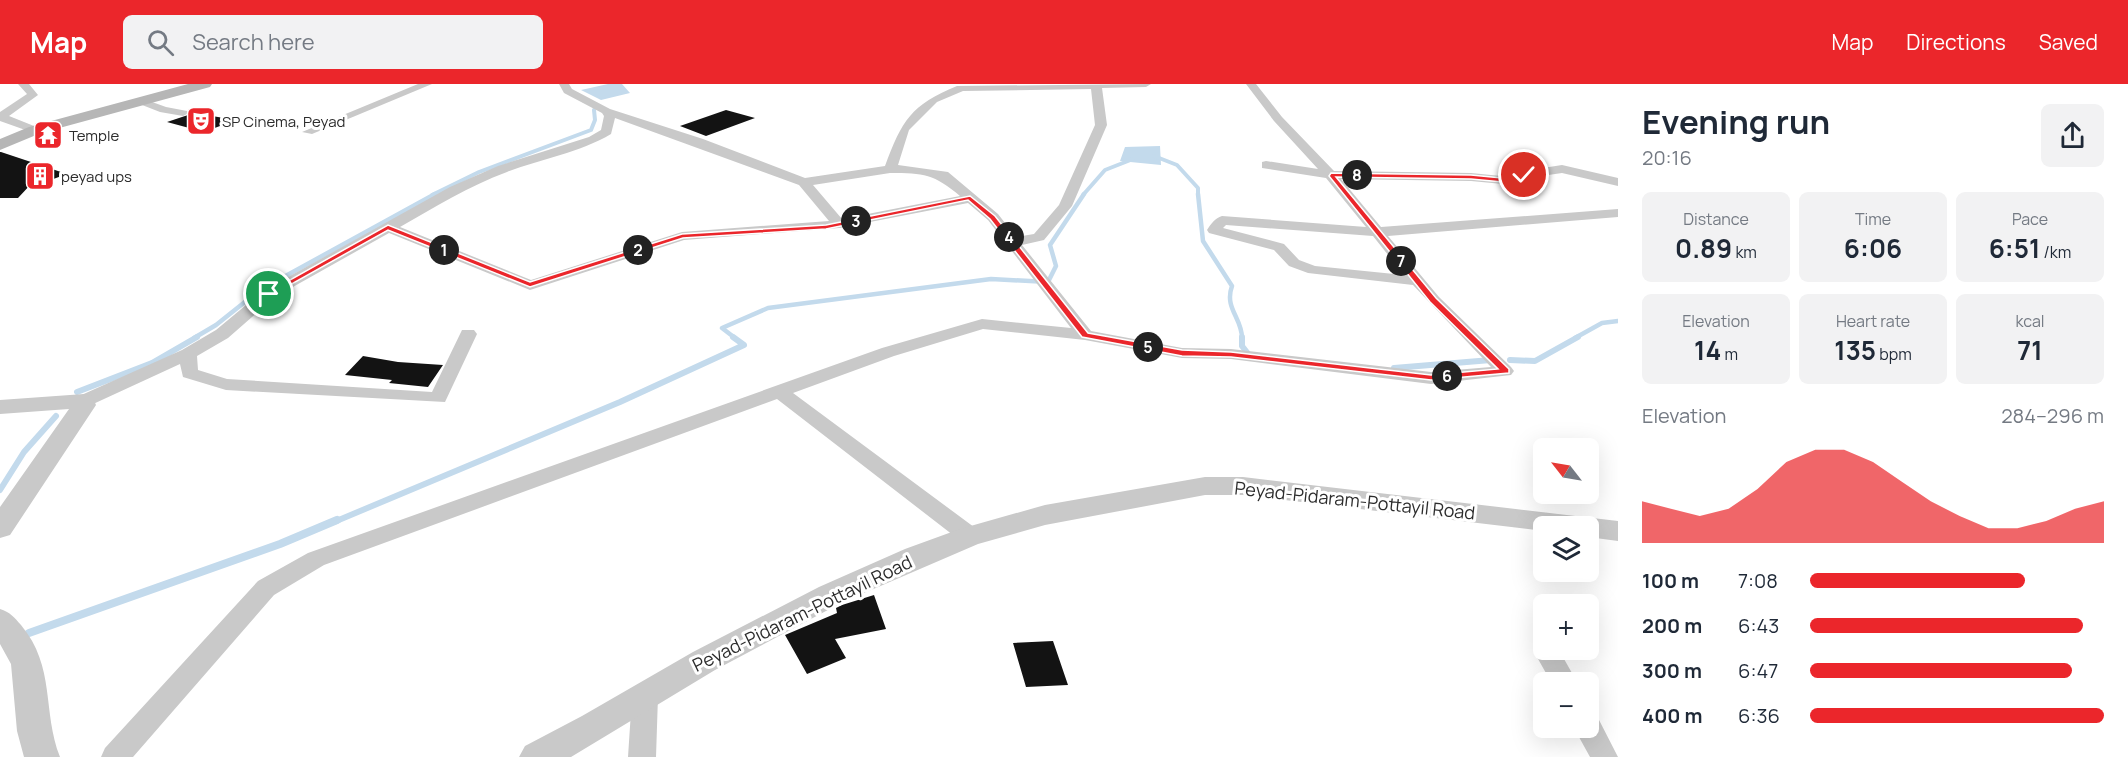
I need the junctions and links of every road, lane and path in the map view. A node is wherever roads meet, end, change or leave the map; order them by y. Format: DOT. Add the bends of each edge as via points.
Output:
graph roads {
  1 [pos="23,84"];
  2 [pos="205,84"];
  3 [pos="427,84"];
  4 [pos="564,84"];
  5 [pos="1146,84"];
  6 [pos="1251,84"];
  7 [pos="1037,85"];
  8 [pos="1096,85"];
  9 [pos="141,101"];
  10 [pos="606,111"];
  11 [pos="183,113"];
  12 [pos="35,130"];
  13 [pos="308,132"];
  14 [pos="0,145"];
  15 [pos="1266,165"];
  16 [pos="890,169"];
  17 [pos="1331,175"];
  18 [pos="804,182"];
  19 [pos="1618,182"];
  20 [pos="970,198"];
  21 [pos="1618,213"];
  22 [pos="839,224"];
  23 [pos="388,227"];
  24 [pos="1378,232"];
  25 [pos="1012,242"];
  26 [pos="1417,281"];
  27 [pos="468,334"];
  28 [pos="1085,335"];
  29 [pos="188,354"];
  30 [pos="780,392"];
  31 [pos="84,401"];
  32 [pos="0,407"];
  33 [pos="1533,520"];
  34 [pos="0,528"];
  35 [pos="1599,528"];
  36 [pos="1618,531"];
  37 [pos="970,536"];
  38 [pos="0,621"];
  39 [pos="645,696"];
  40 [pos="1594,738"];
  41 [pos="42,757"];
  42 [pos="115,757"];
  43 [pos="537,757"];
  44 [pos="642,757"];
  45 [pos="1605,757"];
  1 -- 12 [label="street" via="33,95 0,117"];
  2 -- 9 [label="main road"];
  3 -- 13 [label="street"];
  4 -- 10 [label="street" via="568,92"];
  5 -- 8 [label="street"];
  6 -- 17 [label="street"];
  7 -- 8 [label="street"];
  7 -- 16 [label="street" via="961,88 933,100 904,129"];
  8 -- 25 [label="street" via="1101,124 1065,206 1039,237"];
  9 -- 11 [label="street"];
  9 -- 12 [label="main road"];
  10 -- 18 [label="street"];
  10 -- 23 [label="street" via="610,116 609,127 601,136 480,178"];
  12 -- 14 [label="main road"];
  15 -- 17 [label="street"];
  16 -- 18 [label="street"];
  16 -- 20 [label="street" via="943,175"];
  17 -- 19 [label="street" via="1513,181 1524,175 1562,169"];
  17 -- 24 [label="street"];
  18 -- 22 [label="street"];
  20 -- 22 [label="street"];
  20 -- 25 [label="street" via="993,217"];
  21 -- 24 [label="street"];
  22 -- 23 [label="street" via="682,236 530,285"];
  23 -- 29 [label="street" via="269,294 222,334"];
  24 -- 26 [label="street"];
  24 -- 26 [label="street" via="1222,220 1214,230 1279,247 1294,263 1313,270"];
  25 -- 28 [label="street"];
  26 -- 28 [label="street" via="1505,371 1431,378 1231,354 1182,353"];
  27 -- 29 [label="street" via="438,398 226,384 189,373"];
  28 -- 30 [label="street" via="982,324 888,352"];
  29 -- 31 [label="street"];
  30 -- 37 [label="street"];
  30 -- 42 [label="street" via="316,559 266,588"];
  31 -- 32 [label="street"];
  31 -- 34 [label="street" via="82,410"];
  33 -- 37 [label="street, Peyad-Pidaram-Pottayil Road" via="1243,486 1205,486 1045,515"];
  35 -- 36 [label="street"];
  37 -- 39 [label="street, Peyad-Pidaram-Pottayil Road" via="830,595"];
  38 -- 41 [label="street" via="22,652 29,677 35,742"];
  39 -- 43 [label="street, Peyad-Pidaram-Pottayil Road"];
  39 -- 44 [label="street"];
  40 -- 45 [label="street"];
}
